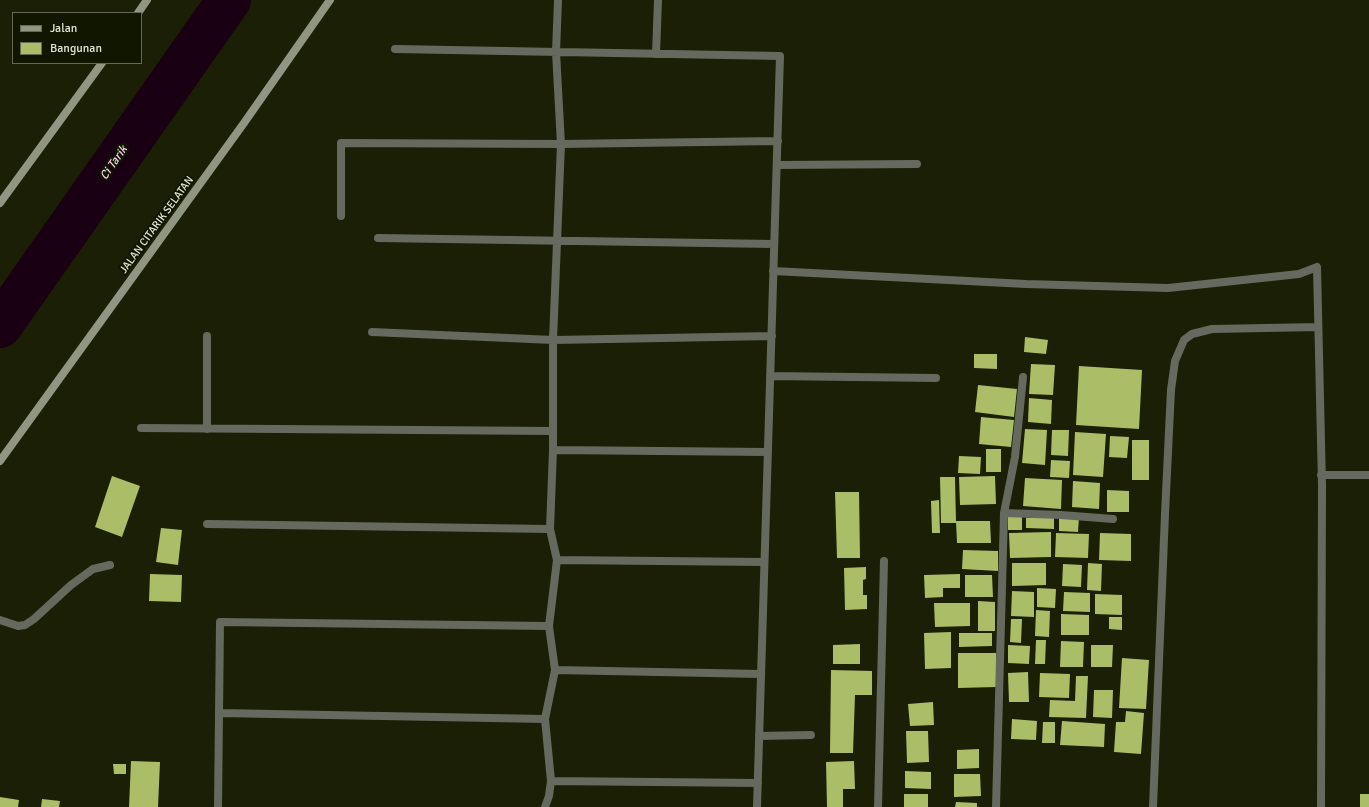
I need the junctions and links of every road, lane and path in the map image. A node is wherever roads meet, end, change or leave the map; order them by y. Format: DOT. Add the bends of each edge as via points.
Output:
graph roads {
  1 [pos="147,0"];
  2 [pos="330,0"];
  3 [pos="558,0"];
  4 [pos="658,0"];
  5 [pos="139,12"];
  6 [pos="395,49"];
  7 [pos="556,52"];
  8 [pos="656,54"];
  9 [pos="101,64"];
  10 [pos="778,141"];
  11 [pos="561,144"];
  12 [pos="917,164"];
  13 [pos="777,165"];
  14 [pos="0,203"];
  15 [pos="341,216"];
  16 [pos="378,238"];
  17 [pos="557,242"];
  18 [pos="774,244"];
  19 [pos="773,271"];
  20 [pos="1318,328"];
  21 [pos="372,332"];
  22 [pos="207,336"];
  23 [pos="772,336"];
  24 [pos="553,340"];
  25 [pos="770,376"];
  26 [pos="936,378"];
  27 [pos="1023,378"];
  28 [pos="141,428"];
  29 [pos="207,429"];
  30 [pos="553,431"];
  31 [pos="553,450"];
  32 [pos="768,452"];
  33 [pos="0,461"];
  34 [pos="1321,475"];
  35 [pos="1369,475"];
  36 [pos="1004,514"];
  37 [pos="1113,519"];
  38 [pos="207,524"];
  39 [pos="550,528"];
  40 [pos="557,560"];
  41 [pos="884,561"];
  42 [pos="764,562"];
  43 [pos="110,565"];
  44 [pos="0,620"];
  45 [pos="548,626"];
  46 [pos="555,670"];
  47 [pos="761,674"];
  48 [pos="219,714"];
  49 [pos="545,720"];
  50 [pos="811,735"];
  51 [pos="759,736"];
  52 [pos="551,781"];
  53 [pos="758,783"];
  54 [pos="218,807"];
  55 [pos="545,807"];
  56 [pos="757,807"];
  57 [pos="878,807"];
  58 [pos="996,807"];
  59 [pos="1153,807"];
  60 [pos="1322,807"];
  1 -- 5 [label="street"];
  2 -- 33 [label="street, JALAN CITARIK SELATAN"];
  3 -- 7 [label="street"];
  4 -- 8 [label="street"];
  6 -- 7 [label="street"];
  7 -- 8 [label="street"];
  7 -- 11 [label="street"];
  8 -- 10 [label="street" via="780,56"];
  9 -- 14 [label="street"];
  10 -- 11 [label="street"];
  10 -- 13 [label="street"];
  11 -- 15 [label="street" via="341,143"];
  11 -- 17 [label="street"];
  12 -- 13 [label="street"];
  13 -- 18 [label="street"];
  16 -- 17 [label="street"];
  17 -- 18 [label="street"];
  17 -- 24 [label="street"];
  18 -- 19 [label="street"];
  19 -- 20 [label="street" via="1026,284 1168,288 1299,274 1317,267"];
  19 -- 23 [label="street"];
  20 -- 34 [label="street"];
  20 -- 59 [label="street" via="1212,329 1198,332 1184,340 1175,361 1171,390"];
  21 -- 24 [label="street"];
  22 -- 29 [label="street"];
  23 -- 24 [label="street"];
  23 -- 25 [label="street"];
  24 -- 30 [label="street"];
  25 -- 26 [label="street"];
  25 -- 32 [label="street"];
  27 -- 36 [label="street" via="1015,457"];
  28 -- 29 [label="street"];
  29 -- 30 [label="street"];
  30 -- 31 [label="street"];
  31 -- 32 [label="street"];
  31 -- 39 [label="street"];
  32 -- 42 [label="street"];
  34 -- 35 [label="street"];
  34 -- 60 [label="street"];
  36 -- 37 [label="street"];
  36 -- 58 [label="street"];
  38 -- 39 [label="street"];
  39 -- 40 [label="street"];
  40 -- 42 [label="street"];
  40 -- 45 [label="street"];
  41 -- 57 [label="street"];
  42 -- 47 [label="street"];
  43 -- 44 [label="street" via="93,569 71,584 34,620 25,625 18,626"];
  45 -- 46 [label="street"];
  45 -- 48 [label="street" via="220,622"];
  46 -- 47 [label="street"];
  46 -- 49 [label="street"];
  47 -- 51 [label="street"];
  48 -- 49 [label="street"];
  48 -- 54 [label="street"];
  49 -- 52 [label="street"];
  50 -- 51 [label="street"];
  51 -- 53 [label="street"];
  52 -- 53 [label="street"];
  52 -- 55 [label="street"];
  53 -- 56 [label="street"];
}
